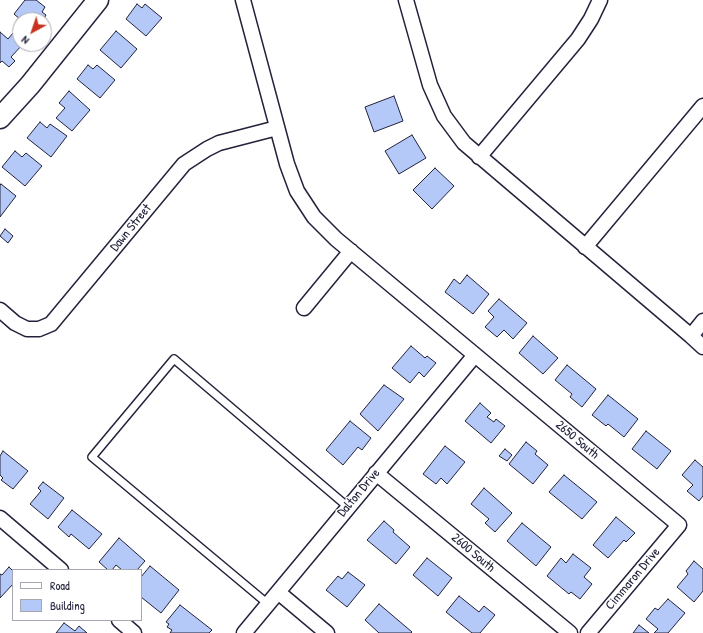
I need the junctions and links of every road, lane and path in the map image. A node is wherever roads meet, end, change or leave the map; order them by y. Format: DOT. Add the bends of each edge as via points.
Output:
graph roads {
  1 [pos="98,0"];
  2 [pos="243,0"];
  3 [pos="406,0"];
  4 [pos="600,0"];
  5 [pos="703,106"];
  6 [pos="0,118"];
  7 [pos="277,128"];
  8 [pos="479,157"];
  9 [pos="585,246"];
  10 [pos="351,251"];
  11 [pos="304,308"];
  12 [pos="0,310"];
  13 [pos="703,321"];
  14 [pos="691,336"];
  15 [pos="703,346"];
  16 [pos="475,355"];
  17 [pos="376,472"];
  18 [pos="348,507"];
  19 [pos="0,518"];
  20 [pos="679,525"];
  21 [pos="60,569"];
  22 [pos="278,592"];
  23 [pos="268,604"];
  24 [pos="120,621"];
  25 [pos="134,633"];
  26 [pos="244,633"];
  27 [pos="327,633"];
  28 [pos="570,633"];
  29 [pos="588,633"];
  1 -- 6 [label="street"];
  2 -- 7 [label="street, 2650 South"];
  3 -- 8 [label="street" via="436,101 454,130"];
  4 -- 8 [label="street" via="578,39"];
  5 -- 9 [label="street"];
  7 -- 10 [label="street, 2650 South" via="292,178 305,204 324,228"];
  7 -- 12 [label="street, Dawn Street" via="220,143 200,152 184,164 51,324 39,329 27,329"];
  8 -- 9 [label="street"];
  9 -- 14 [label="street"];
  10 -- 11 [label="street"];
  10 -- 16 [label="street, 2650 South"];
  13 -- 14 [label="street"];
  14 -- 15 [label="street"];
  16 -- 17 [label="street, Dalton Drive"];
  16 -- 20 [label="street, 2650 South"];
  17 -- 18 [label="street, Dalton Drive"];
  17 -- 28 [label="street, 2600 South"];
  18 -- 22 [label="street, Dalton Drive"];
  18 -- 23 [label="lane" via="174,359 92,457"];
  19 -- 21 [label="street"];
  20 -- 29 [label="street, Cimmaron Drive"];
  22 -- 23 [label="street, Dalton Drive"];
  22 -- 27 [label="street"];
  23 -- 26 [label="street, Dalton Drive"];
  24 -- 25 [label="street"];
}
